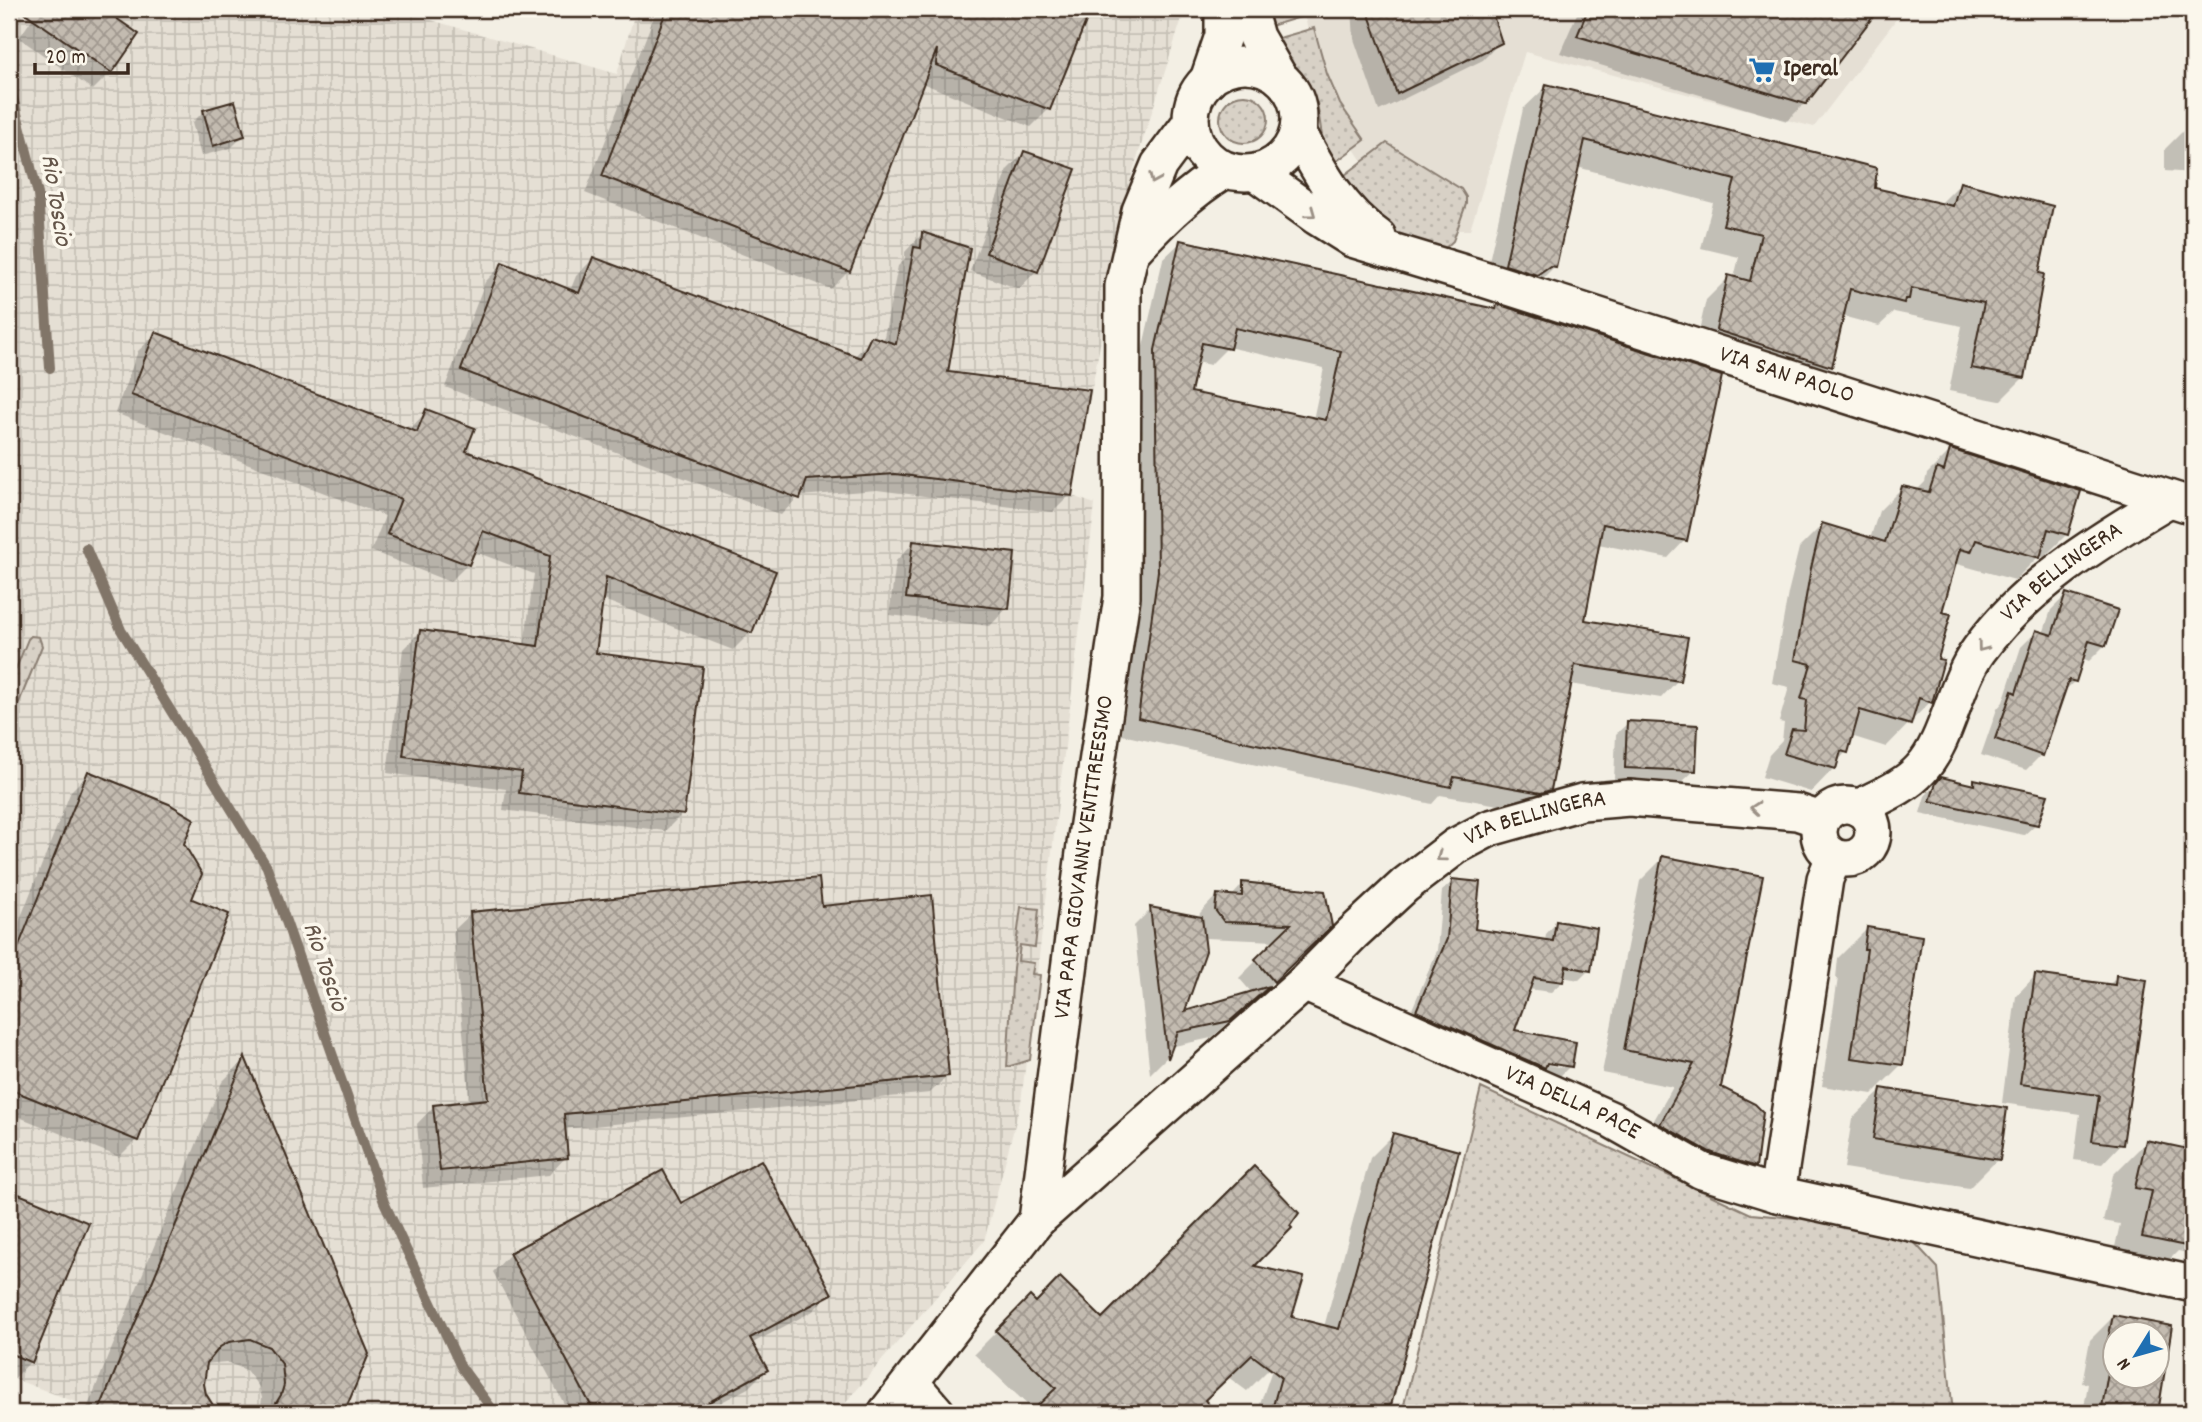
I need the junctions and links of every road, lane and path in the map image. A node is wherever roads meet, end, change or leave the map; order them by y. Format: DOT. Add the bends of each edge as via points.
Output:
graph roads {
  1 [pos="1223,9"];
  2 [pos="1248,9"];
  3 [pos="1279,77"];
  4 [pos="1208,80"];
  5 [pos="1191,122"];
  6 [pos="1298,132"];
  7 [pos="1241,171"];
  8 [pos="1132,250"];
  9 [pos="1404,254"];
  10 [pos="2181,502"];
  11 [pos="1858,808"];
  12 [pos="1821,820"];
  13 [pos="1834,857"];
  14 [pos="1304,983"];
  15 [pos="1777,1194"];
  16 [pos="1037,1220"];
  17 [pos="2193,1284"];
  18 [pos="911,1383"];
  19 [pos="886,1413"];
  20 [pos="937,1413"];
  1 -- 4 [label="street" via="1223,36"];
  2 -- 3 [label="street" via="1256,37"];
  3 -- 4 [label="street" via="1265,69 1242,66 1220,71"];
  3 -- 6 [label="street" via="1296,102"];
  4 -- 5 [label="street" via="1198,92"];
  5 -- 7 [label="street" via="1201,151 1212,162"];
  5 -- 8 [label="street, VIA PAPA GIOVANNI VENTITREESIMO, one-way" via="1159,165 1140,211"];
  6 -- 7 [label="street" via="1283,159 1270,168"];
  6 -- 9 [label="street, VIA SAN PAOLO" via="1345,207 1362,226"];
  7 -- 8 [label="street" via="1201,185"];
  7 -- 9 [label="street, VIA SAN PAOLO, one-way" via="1352,239"];
  8 -- 16 [label="street, VIA PAPA GIOVANNI VENTITREESIMO" via="1123,286 1122,597"];
  9 -- 10 [label="street, VIA SAN PAOLO"];
  10 -- 11 [label="street, VIA BELLINGERA, one-way" via="2101,540 2028,596 1978,651 1932,755 1920,770"];
  11 -- 12 [label="street" via="1842,805"];
  11 -- 13 [label="street" via="1869,818 1872,840 1863,853 1850,859"];
  12 -- 13 [label="street" via="1819,837"];
  12 -- 14 [label="street, VIA BELLINGERA, one-way" via="1797,811 1629,797 1582,802 1490,828 1456,846 1405,885"];
  13 -- 15 [label="street" via="1825,879"];
  14 -- 15 [label="street, VIA DELLA PACE" via="1612,1120 1702,1171"];
  14 -- 16 [label="street"];
  15 -- 17 [label="street, VIA DELLA PACE"];
  16 -- 18 [label="street"];
  18 -- 19 [label="street"];
  18 -- 20 [label="street"];
}
